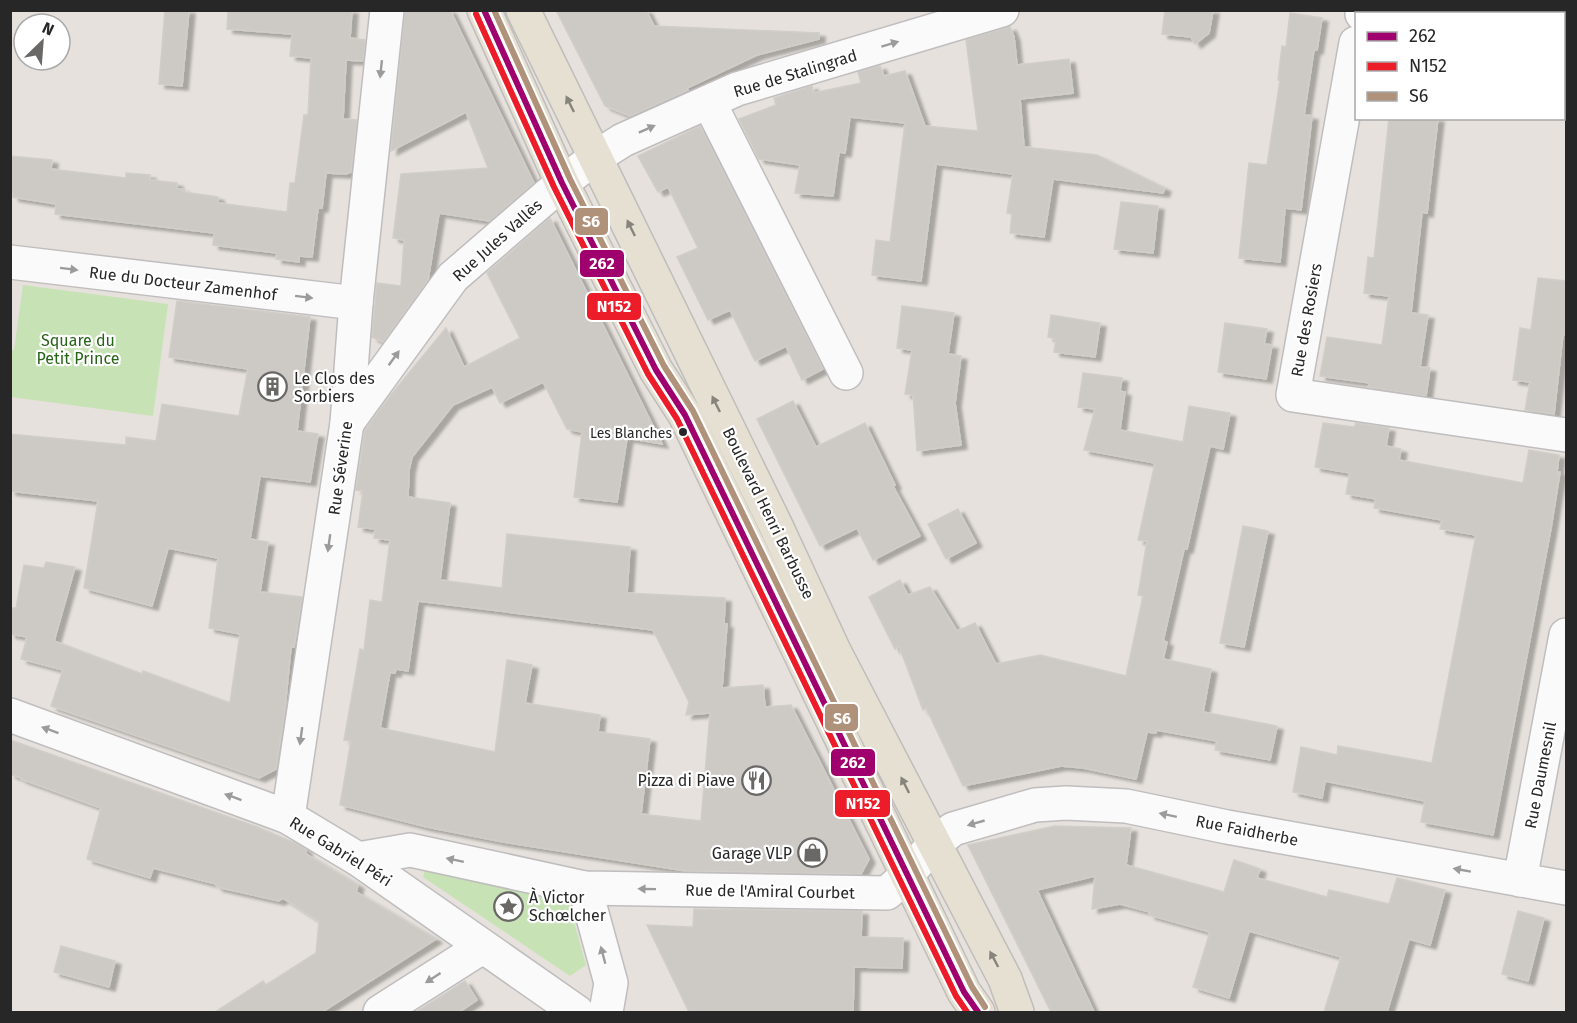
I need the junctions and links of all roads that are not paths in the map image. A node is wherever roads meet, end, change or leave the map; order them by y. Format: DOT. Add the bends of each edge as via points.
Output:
graph roads {
  1 [pos="387,10"];
  2 [pos="484,10"];
  3 [pos="524,10"];
  4 [pos="1002,10"];
  5 [pos="1355,49"];
  6 [pos="709,102"];
  7 [pos="596,157"];
  8 [pos="562,183"];
  9 [pos="10,262"];
  10 [pos="356,303"];
  11 [pos="846,373"];
  12 [pos="347,423"];
  13 [pos="1566,435"];
  14 [pos="1566,634"];
  15 [pos="10,715"];
  16 [pos="288,817"];
  17 [pos="934,844"];
  18 [pos="358,859"];
  19 [pos="908,874"];
  20 [pos="1520,880"];
  21 [pos="585,888"];
  22 [pos="1566,888"];
  23 [pos="483,947"];
  24 [pos="380,1012"];
  25 [pos="577,1012"];
  26 [pos="606,1012"];
  27 [pos="978,1012"];
  28 [pos="1017,1012"];
  1 -- 10 [label="street, Rue Séverine, one-way"];
  2 -- 8 [label="main road, Boulevard Henri Barbusse"];
  7 -- 3 [label="main road, Boulevard Henri Barbusse, one-way"];
  6 -- 4 [label="street, Rue de Stalingrad, one-way" via="736,89"];
  5 -- 13 [label="street, Rue des Rosiers" via="1293,395"];
  7 -- 6 [label="street, Rue de Stalingrad, one-way" via="623,140"];
  6 -- 11 [label="street"];
  7 -- 8 [label="street, Rue Jules Vallès"];
  17 -- 7 [label="main road, Boulevard Henri Barbusse, one-way" via="834,651"];
  12 -- 8 [label="street, Rue Jules Vallès, one-way" via="453,277"];
  8 -- 19 [label="main road, Boulevard Henri Barbusse" via="656,370 686,415"];
  9 -- 10 [label="street, Rue du Docteur Zamenhof, one-way"];
  10 -- 12 [label="street, Rue Séverine"];
  12 -- 16 [label="street, Rue Séverine, one-way"];
  14 -- 20 [label="street, Rue Daumesnil"];
  16 -- 15 [label="street, Rue Gabriel Péri, one-way"];
  16 -- 18 [label="street, Rue Gabriel Péri"];
  17 -- 19 [label="street, Rue de l'Amiral Courbet"];
  20 -- 17 [label="street, Rue Faidherbe, one-way" via="1126,806 1035,805 953,829"];
  28 -- 17 [label="main road, Boulevard Henri Barbusse, one-way" via="1005,979"];
  21 -- 18 [label="street, Rue de l'Amiral Courbet, one-way" via="410,850"];
  18 -- 23 [label="street, Rue Gabriel Péri"];
  19 -- 21 [label="street, Rue de l'Amiral Courbet, one-way" via="887,893"];
  19 -- 27 [label="main road, Boulevard Henri Barbusse" via="964,992"];
  20 -- 22 [label="street, Rue Faidherbe"];
  26 -- 21 [label="street, one-way" via="611,983"];
  23 -- 24 [label="street, one-way"];
  23 -- 25 [label="street, Rue Gabriel Péri"];
}
